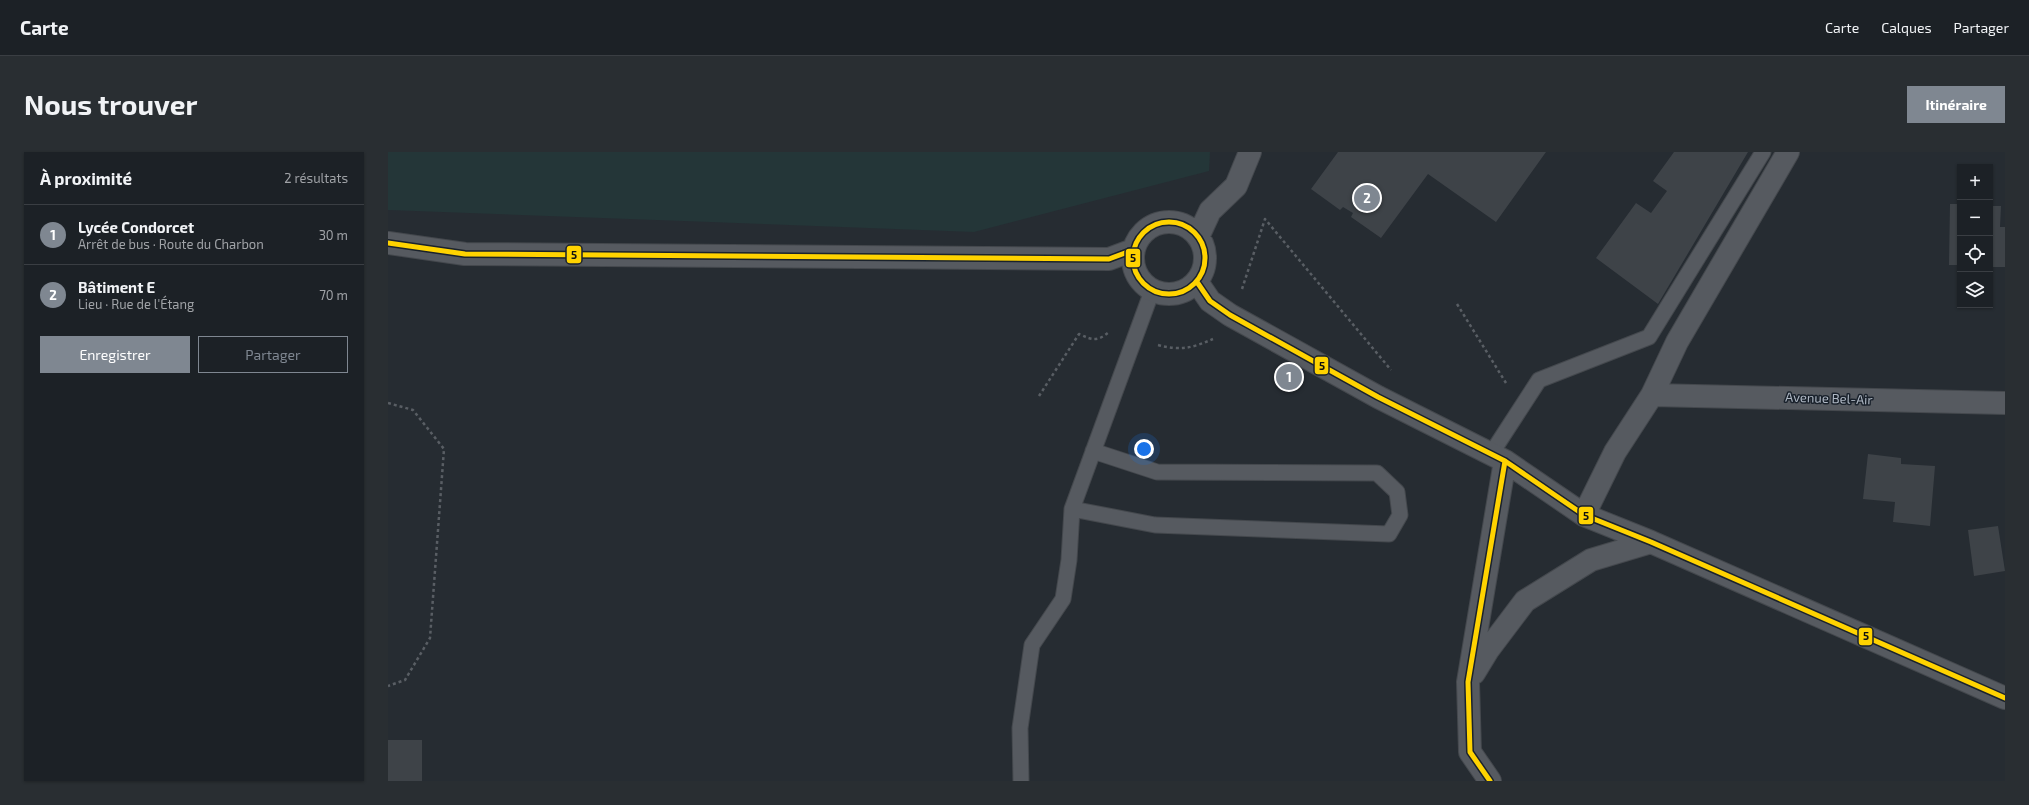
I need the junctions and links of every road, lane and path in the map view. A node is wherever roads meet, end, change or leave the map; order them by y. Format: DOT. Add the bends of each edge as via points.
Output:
graph roads {
  1 [pos="1250,152"];
  2 [pos="1762,152"];
  3 [pos="1788,152"];
  4 [pos="1198,237"];
  5 [pos="388,243"];
  6 [pos="1134,250"];
  7 [pos="1197,282"];
  8 [pos="1152,291"];
  9 [pos="1457,304"];
  10 [pos="1652,395"];
  11 [pos="388,402"];
  12 [pos="2005,403"];
  13 [pos="1521,407"];
  14 [pos="1093,451"];
  15 [pos="1498,458"];
  16 [pos="1072,509"];
  17 [pos="1584,515"];
  18 [pos="1651,542"];
  19 [pos="1468,682"];
  20 [pos="388,686"];
  21 [pos="2005,698"];
  22 [pos="1021,781"];
  23 [pos="1490,781"];
  1 -- 4 [label="street" via="1236,186 1210,211"];
  2 -- 13 [label="lane" via="1649,337 1539,380"];
  3 -- 10 [label="street" via="1677,342"];
  4 -- 6 [label="street" via="1188,227 1175,222 1162,223 1149,228 1139,237"];
  4 -- 7 [label="street" via="1205,252 1204,267"];
  5 -- 6 [label="street" via="465,254 1109,259"];
  6 -- 8 [label="street" via="1136,274"];
  7 -- 8 [label="street" via="1188,290 1176,294"];
  7 -- 15 [label="street" via="1210,301 1230,315 1378,397"];
  8 -- 14 [label="lane"];
  9 -- 13 [label="path"];
  10 -- 12 [label="street, Avenue Bel-Air"];
  10 -- 17 [label="street" via="1615,452"];
  11 -- 20 [label="path" via="413,410 444,448 430,638 405,680"];
  13 -- 15 [label="lane"];
  14 -- 16 [label="lane"];
  14 -- 16 [label="lane" via="1157,472 1377,473 1397,492 1400,515 1389,534 1155,525"];
  15 -- 17 [label="street"];
  15 -- 19 [label="street"];
  16 -- 22 [label="lane" via="1069,560 1063,599 1032,645 1020,728"];
  17 -- 18 [label="street"];
  18 -- 19 [label="street" via="1592,560 1525,601 1488,650"];
  18 -- 21 [label="street"];
  19 -- 23 [label="street" via="1470,752"];
}
